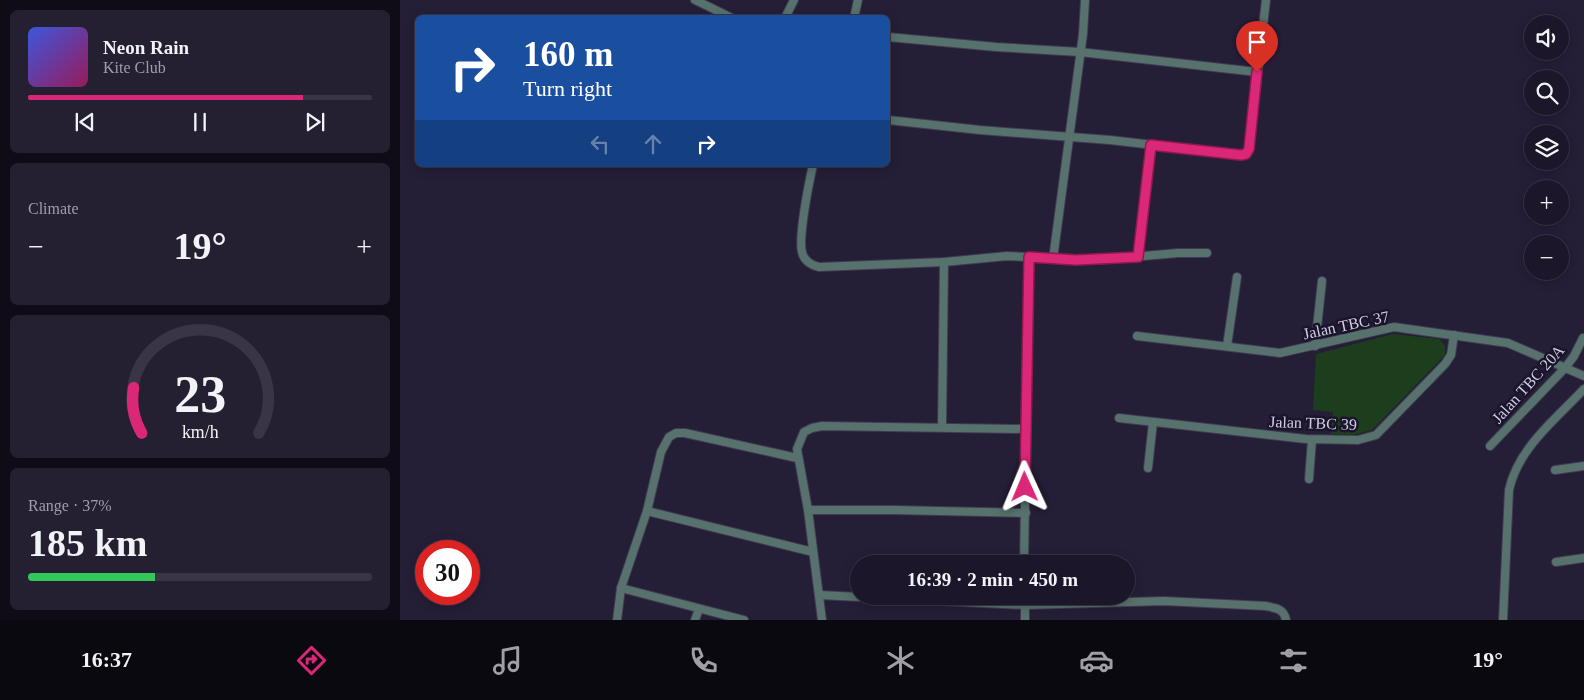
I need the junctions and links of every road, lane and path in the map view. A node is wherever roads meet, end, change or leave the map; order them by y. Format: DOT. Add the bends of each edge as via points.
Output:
graph roads {
  1 [pos="694,0"];
  2 [pos="794,0"];
  3 [pos="858,0"];
  4 [pos="1085,0"];
  5 [pos="1266,0"];
  6 [pos="726,15"];
  7 [pos="786,15"];
  8 [pos="855,15"];
  9 [pos="890,37"];
  10 [pos="1080,52"];
  11 [pos="1257,72"];
  12 [pos="890,120"];
  13 [pos="1069,138"];
  14 [pos="1151,145"];
  15 [pos="813,167"];
  16 [pos="1207,253"];
  17 [pos="1029,257"];
  18 [pos="1138,257"];
  19 [pos="1054,259"];
  20 [pos="944,262"];
  21 [pos="1237,277"];
  22 [pos="1322,281"];
  23 [pos="1137,336"];
  24 [pos="1454,336"];
  25 [pos="1582,338"];
  26 [pos="1227,346"];
  27 [pos="1315,346"];
  28 [pos="1565,368"];
  29 [pos="1584,376"];
  30 [pos="1584,389"];
  31 [pos="1119,418"];
  32 [pos="1153,422"];
  33 [pos="942,428"];
  34 [pos="1025,429"];
  35 [pos="1312,440"];
  36 [pos="1490,446"];
  37 [pos="797,458"];
  38 [pos="1584,466"];
  39 [pos="1148,468"];
  40 [pos="1556,470"];
  41 [pos="1309,479"];
  42 [pos="808,510"];
  43 [pos="647,511"];
  44 [pos="1026,513"];
  45 [pos="813,552"];
  46 [pos="1024,555"];
  47 [pos="1584,558"];
  48 [pos="1556,562"];
  49 [pos="621,588"];
  50 [pos="819,595"];
  51 [pos="850,597"];
  52 [pos="1135,602"];
  53 [pos="1025,605"];
  54 [pos="699,608"];
  55 [pos="617,620"];
  56 [pos="695,620"];
  57 [pos="744,620"];
  58 [pos="822,620"];
  59 [pos="1025,620"];
  60 [pos="1286,620"];
  61 [pos="1503,620"];
  1 -- 6 [label="street"];
  2 -- 7 [label="street"];
  3 -- 8 [label="street"];
  4 -- 10 [label="street"];
  5 -- 11 [label="street"];
  9 -- 10 [label="street" via="996,48"];
  10 -- 11 [label="street"];
  10 -- 13 [label="street"];
  11 -- 14 [label="street" via="1246,154"];
  12 -- 13 [label="street"];
  13 -- 14 [label="street"];
  13 -- 19 [label="street"];
  14 -- 18 [label="street"];
  15 -- 20 [label="street" via="801,244 805,260 828,268"];
  16 -- 18 [label="street"];
  17 -- 19 [label="street"];
  17 -- 20 [label="street"];
  17 -- 34 [label="street"];
  18 -- 19 [label="street"];
  20 -- 33 [label="street"];
  21 -- 26 [label="street"];
  22 -- 27 [label="street"];
  23 -- 26 [label="street, Jalan TBC 37"];
  24 -- 27 [label="street, Jalan TBC 37" via="1394,327"];
  24 -- 28 [label="street, Jalan TBC 37" via="1508,342"];
  24 -- 35 [label="street, Jalan TBC 39" via="1451,355 1445,364 1376,435 1358,440"];
  25 -- 28 [label="street, Jalan TBC 20A"];
  26 -- 27 [label="street, Jalan TBC 37" via="1280,353"];
  28 -- 29 [label="street, Jalan TBC 37"];
  28 -- 36 [label="street, Jalan TBC 20A"];
  30 -- 61 [label="street" via="1522,456 1512,476"];
  31 -- 32 [label="street, Jalan TBC 39"];
  32 -- 35 [label="street, Jalan TBC 39"];
  32 -- 39 [label="street"];
  33 -- 34 [label="street"];
  33 -- 37 [label="street" via="812,428 804,432"];
  34 -- 44 [label="street"];
  35 -- 41 [label="street"];
  37 -- 42 [label="street"];
  37 -- 43 [label="street" via="676,433 669,437 661,452"];
  38 -- 40 [label="street"];
  42 -- 44 [label="street"];
  42 -- 45 [label="street"];
  43 -- 45 [label="street"];
  43 -- 49 [label="street"];
  44 -- 46 [label="street"];
  45 -- 50 [label="street"];
  47 -- 48 [label="street"];
  49 -- 54 [label="street"];
  49 -- 55 [label="street"];
  50 -- 51 [label="street"];
  50 -- 58 [label="street"];
  52 -- 60 [label="street" via="1266,606 1281,610"];
  53 -- 59 [label="street"];
  54 -- 56 [label="street"];
  54 -- 57 [label="street"];
}
